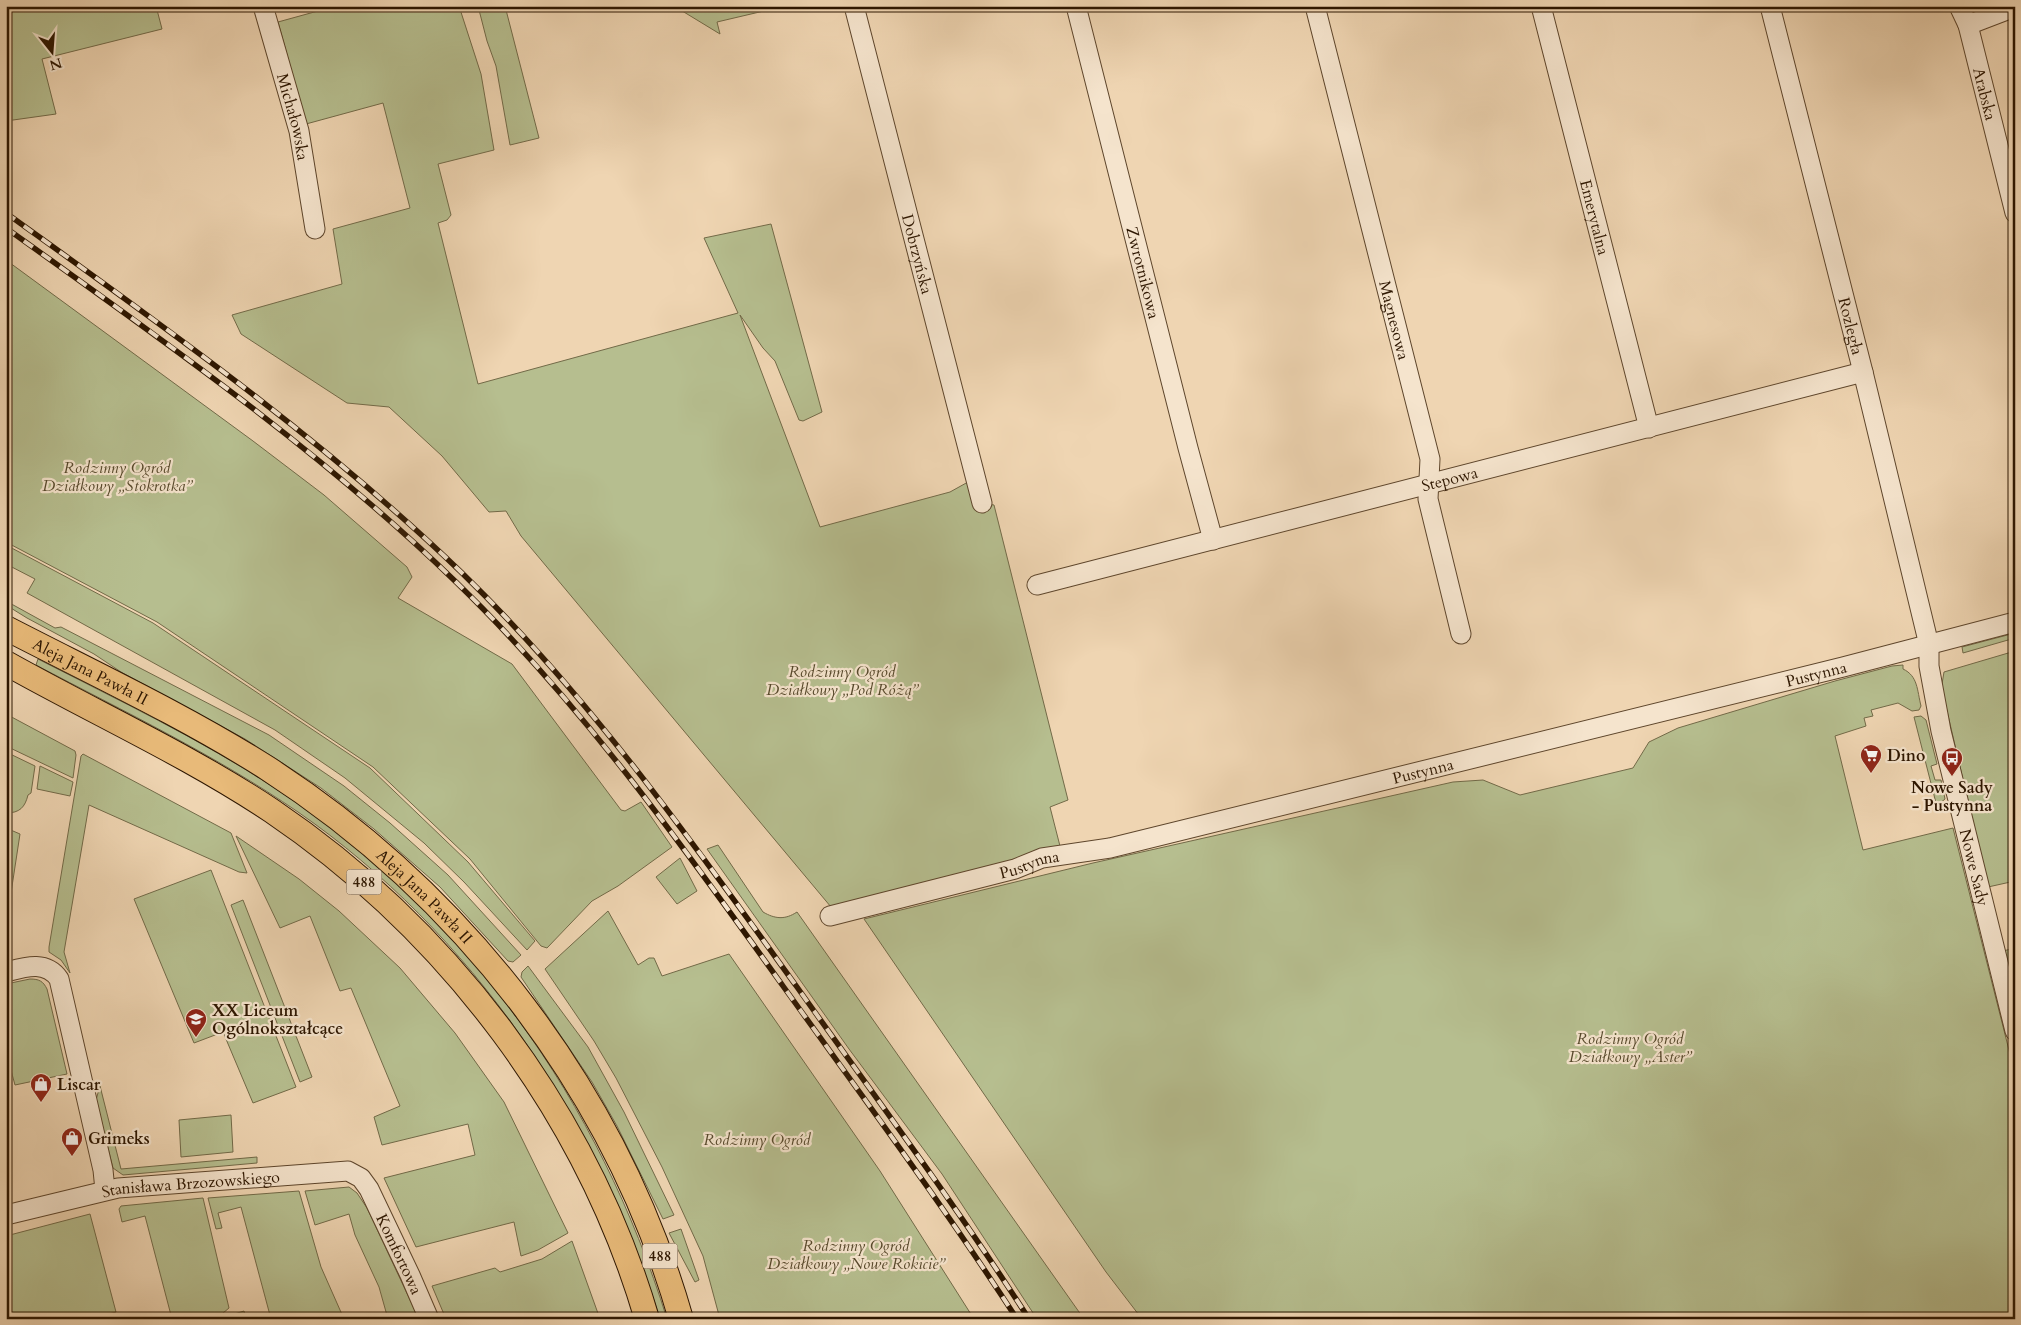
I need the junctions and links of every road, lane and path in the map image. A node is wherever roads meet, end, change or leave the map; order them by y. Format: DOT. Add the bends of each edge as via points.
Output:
graph roads {
  1 [pos="263,6"];
  2 [pos="854,6"];
  3 [pos="1076,6"];
  4 [pos="1315,6"];
  5 [pos="1541,6"];
  6 [pos="1770,6"];
  7 [pos="1959,6"];
  8 [pos="2015,7"];
  9 [pos="1968,25"];
  10 [pos="2008,154"];
  11 [pos="2015,213"];
  12 [pos="315,229"];
  13 [pos="1863,372"];
  14 [pos="1649,428"];
  15 [pos="1430,485"];
  16 [pos="982,503"];
  17 [pos="1213,540"];
  18 [pos="1037,585"];
  19 [pos="2015,622"];
  20 [pos="6,628"];
  21 [pos="1461,634"];
  22 [pos="1929,645"];
  23 [pos="9,665"];
  24 [pos="830,916"];
  25 [pos="6,972"];
  26 [pos="2015,1030"];
  27 [pos="368,1189"];
  28 [pos="104,1190"];
  29 [pos="6,1215"];
  30 [pos="429,1319"];
  31 [pos="647,1319"];
  32 [pos="681,1319"];
  1 -- 12 [label="street, Michałowska" via="299,131"];
  2 -- 16 [label="street, Dobrzyńska"];
  3 -- 17 [label="street, Zwrotnikowa"];
  4 -- 15 [label="street, Magnesowa" via="1430,459"];
  5 -- 14 [label="street, Emerytalna"];
  6 -- 13 [label="street, Rozległa"];
  7 -- 9 [label="street, Arabska"];
  8 -- 9 [label="street"];
  9 -- 10 [label="street, Arabska"];
  10 -- 11 [label="street, Arabska"];
  13 -- 14 [label="street, Stepowa"];
  13 -- 22 [label="street, Rozległa"];
  14 -- 15 [label="street, Stepowa"];
  15 -- 17 [label="street, Stepowa"];
  15 -- 21 [label="street, Magnesowa" via="1429,504"];
  17 -- 18 [label="street, Stepowa"];
  19 -- 22 [label="street, Pustynna"];
  20 -- 32 [label="main road, Aleja Jana Pawła II / 488" via="213,736 273,772 365,840 450,918 522,1003 584,1095 616,1153 644,1215"];
  22 -- 24 [label="street, Pustynna" via="1110,848 1042,858 1015,869"];
  22 -- 26 [label="street, Nowe Sady" via="1929,666 1941,731"];
  23 -- 31 [label="main road, Aleja Jana Pawła II / 488" via="183,757 271,810 345,866 406,920 485,1010 546,1097 578,1151 606,1210"];
  25 -- 28 [label="street" via="25,967 45,967 59,979 103,1170"];
  27 -- 28 [label="street, Stanisława Brzozowskiego" via="361,1178 348,1171"];
  27 -- 30 [label="street, Komfortowa"];
  28 -- 29 [label="street, Stanisława Brzozowskiego"];
}
